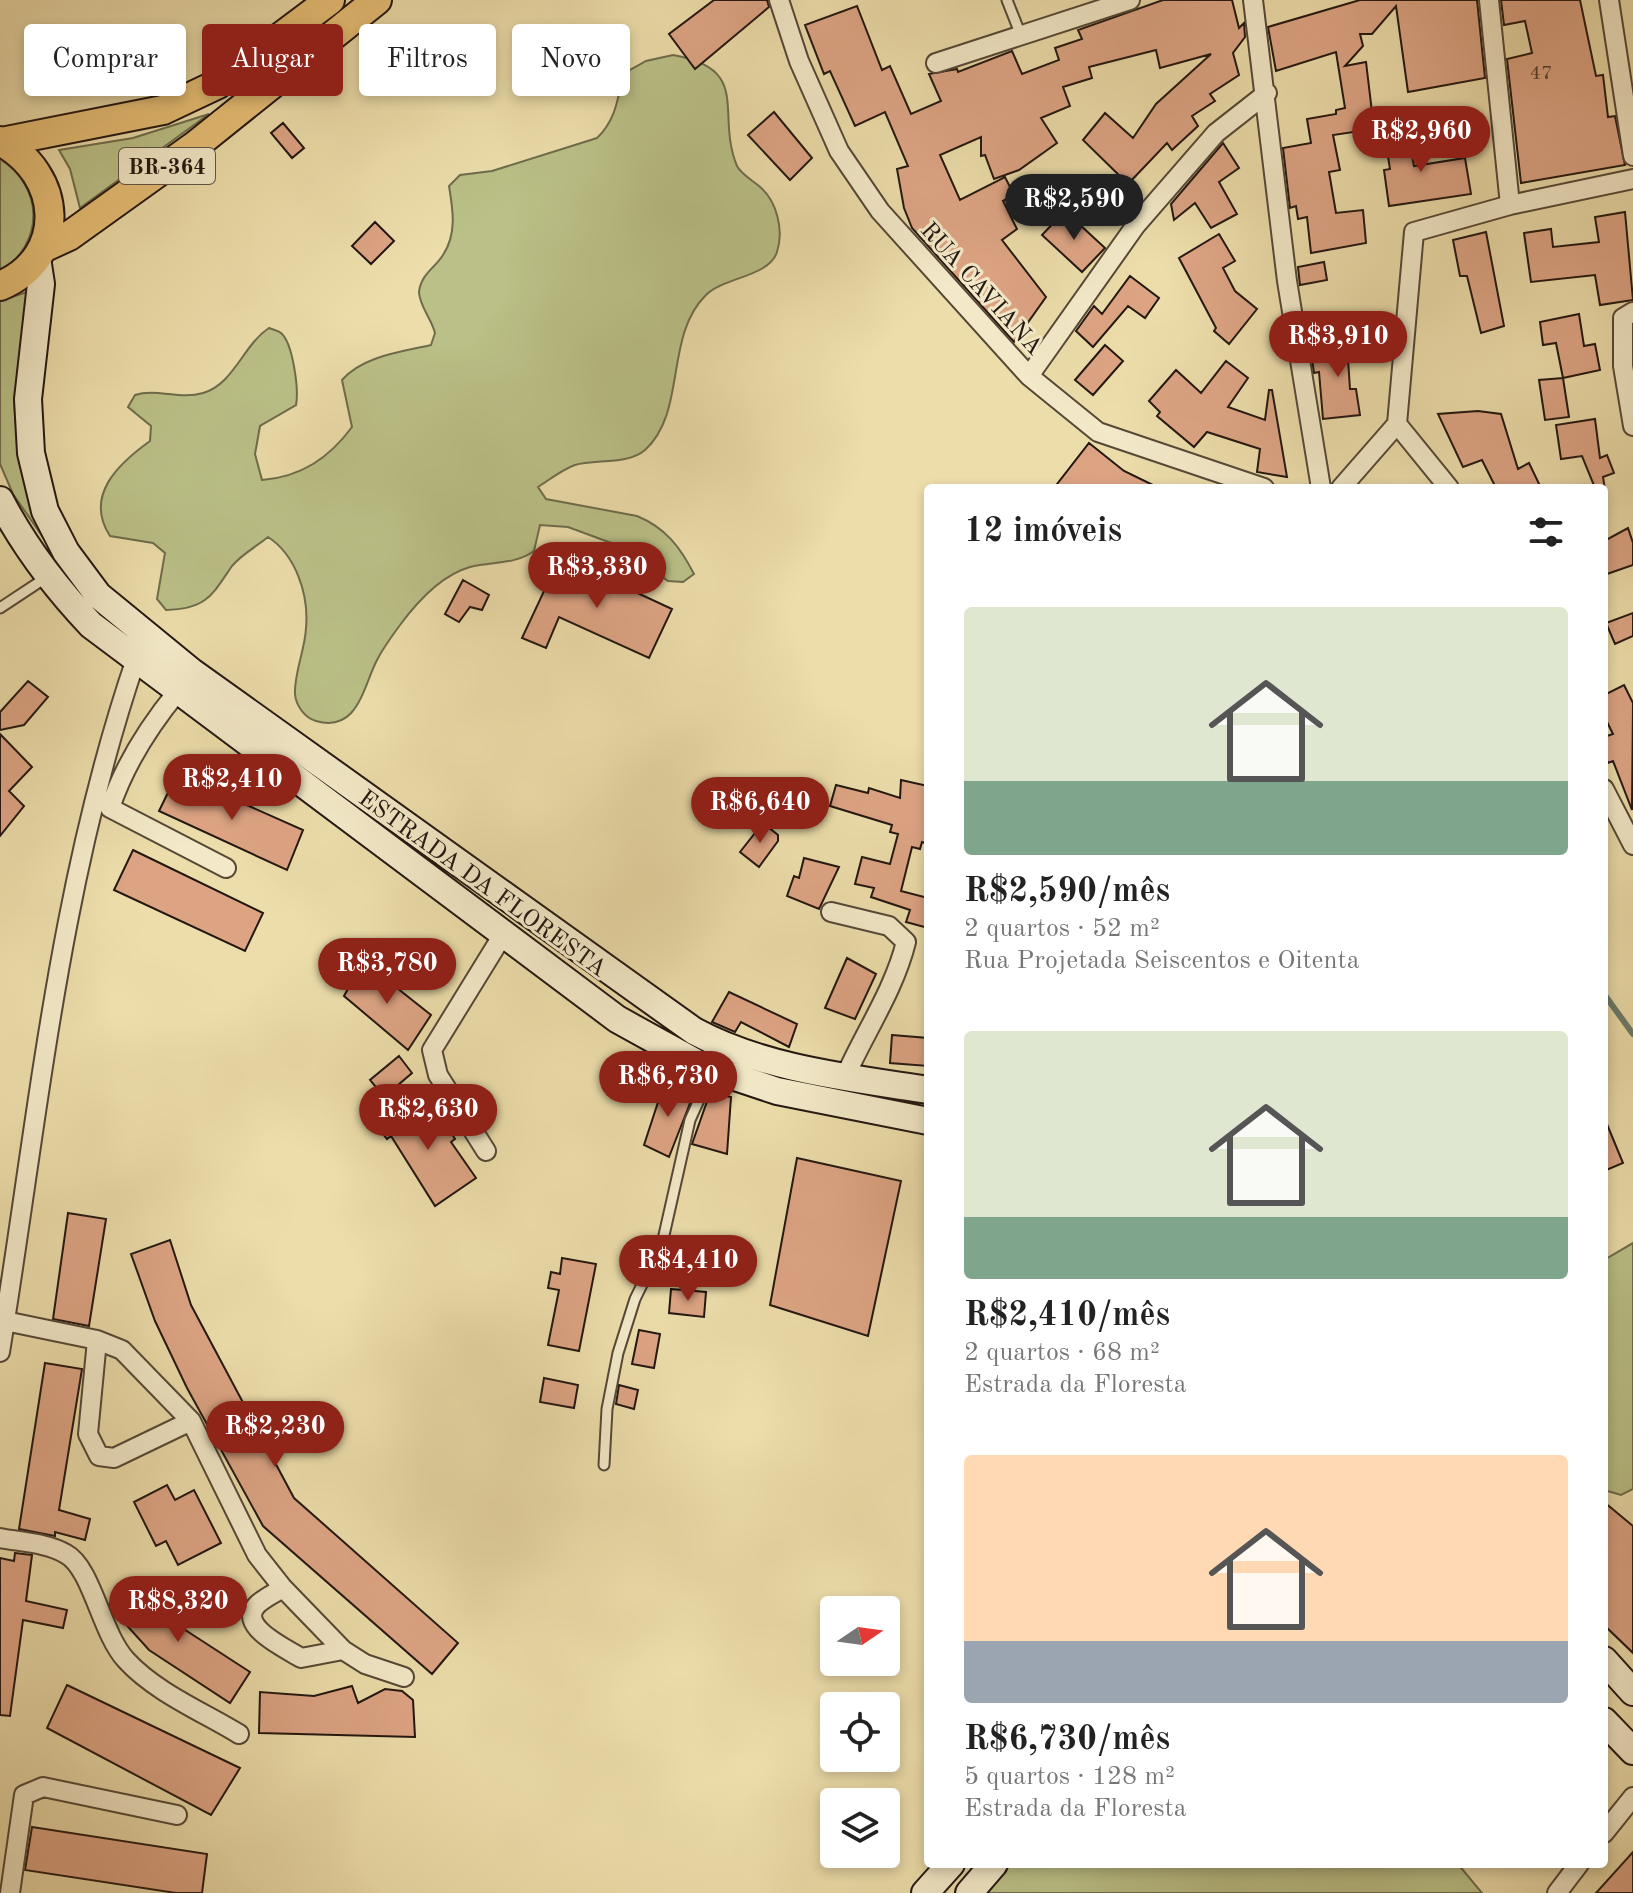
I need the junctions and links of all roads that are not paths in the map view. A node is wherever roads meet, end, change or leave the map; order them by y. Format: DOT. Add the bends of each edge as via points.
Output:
graph roads {
  1 [pos="330,0"];
  2 [pos="377,0"];
  3 [pos="779,0"];
  4 [pos="1007,0"];
  5 [pos="1130,0"];
  6 [pos="1253,0"];
  7 [pos="1489,0"];
  8 [pos="1609,0"];
  9 [pos="1020,33"];
  10 [pos="936,63"];
  11 [pos="1267,93"];
  12 [pos="1,142"];
  13 [pos="1633,156"];
  14 [pos="1633,179"];
  15 [pos="1510,205"];
  16 [pos="40,253"];
  17 [pos="0,286"];
  18 [pos="1633,312"];
  19 [pos="1029,376"];
  20 [pos="1397,424"];
  21 [pos="1633,426"];
  22 [pos="1252,484"];
  23 [pos="1320,484"];
  24 [pos="1344,484"];
  25 [pos="1446,484"];
  26 [pos="0,500"];
  27 [pos="47,577"];
  28 [pos="0,608"];
  29 [pos="136,659"];
  30 [pos="178,691"];
  31 [pos="1608,797"];
  32 [pos="93,801"];
  33 [pos="110,808"];
  34 [pos="1633,845"];
  35 [pos="226,868"];
  36 [pos="831,912"];
  37 [pos="504,933"];
  38 [pos="712,1070"];
  39 [pos="845,1077"];
  40 [pos="924,1089"];
  41 [pos="924,1120"];
  42 [pos="486,1151"];
  43 [pos="5,1321"];
  44 [pos="97,1340"];
  45 [pos="0,1352"];
  46 [pos="191,1421"];
  47 [pos="604,1465"];
  48 [pos="0,1538"];
  49 [pos="283,1588"];
  50 [pos="343,1650"];
  51 [pos="1608,1664"];
  52 [pos="404,1677"];
  53 [pos="1633,1692"];
  54 [pos="1608,1725"];
  55 [pos="239,1734"];
  56 [pos="1633,1751"];
  57 [pos="1633,1797"];
  58 [pos="177,1815"];
  59 [pos="1608,1828"];
  60 [pos="947,1868"];
  61 [pos="991,1868"];
  62 [pos="1576,1868"];
  63 [pos="10,1893"];
  64 [pos="925,1893"];
  65 [pos="969,1893"];
  66 [pos="1557,1893"];
  1 -- 12 [label="main road, BR-364" via="218,84 163,110"];
  2 -- 16 [label="main road, BR-364" via="196,145"];
  3 -- 19 [label="street, RUA CAVIANA" via="839,151 880,211"];
  4 -- 9 [label="lane"];
  5 -- 9 [label="street"];
  6 -- 11 [label="street"];
  7 -- 15 [label="street"];
  8 -- 13 [label="street"];
  9 -- 10 [label="street"];
  11 -- 19 [label="street" via="1216,133 1145,214"];
  11 -- 23 [label="street" via="1287,281"];
  12 -- 16 [label="main road, BR-364" via="34,167 45,186 49,228"];
  14 -- 15 [label="street"];
  15 -- 20 [label="street" via="1414,232"];
  16 -- 17 [label="main road, BR-364" via="17,279"];
  16 -- 39 [label="main road, ESTRADA DA FLORESTA" via="28,399 31,453 45,511 66,552 98,595 204,681 694,1031 720,1045"];
  18 -- 21 [label="street" via="1623,318 1623,366"];
  19 -- 22 [label="street, RUA CAVIANA" via="1098,432"];
  20 -- 24 [label="street"];
  20 -- 25 [label="street"];
  26 -- 27 [label="main road, ESTRADA DA FLORESTA"];
  27 -- 28 [label="lane"];
  27 -- 29 [label="main road, ESTRADA DA FLORESTA" via="91,625"];
  29 -- 30 [label="main road, ESTRADA DA FLORESTA"];
  29 -- 32 [label="street"];
  30 -- 33 [label="street" via="118,783"];
  30 -- 37 [label="main road, ESTRADA DA FLORESTA"];
  31 -- 34 [label="street"];
  32 -- 33 [label="street"];
  32 -- 43 [label="street" via="42,1057"];
  33 -- 35 [label="street"];
  36 -- 39 [label="street" via="889,926 906,942 897,976"];
  37 -- 38 [label="main road, ESTRADA DA FLORESTA" via="617,1019"];
  37 -- 42 [label="street" via="432,1050 438,1075"];
  38 -- 41 [label="main road, ESTRADA DA FLORESTA" via="777,1091"];
  38 -- 47 [label="lane" via="690,1120 662,1244 635,1299 618,1353"];
  39 -- 40 [label="main road, ESTRADA DA FLORESTA"];
  43 -- 44 [label="street"];
  43 -- 45 [label="street"];
  44 -- 46 [label="street" via="122,1350"];
  44 -- 46 [label="street" via="88,1434 99,1456 114,1458"];
  46 -- 49 [label="street" via="257,1555"];
  48 -- 55 [label="street" via="68,1554 126,1661"];
  49 -- 50 [label="street"];
  49 -- 50 [label="street" via="254,1607 255,1628 301,1658"];
  50 -- 52 [label="street"];
  51 -- 53 [label="main road"];
  54 -- 56 [label="main road"];
  57 -- 59 [label="street"];
  58 -- 63 [label="street" via="34,1788 24,1795"];
  60 -- 64 [label="main road"];
  61 -- 65 [label="main road"];
  62 -- 66 [label="street"];
}
